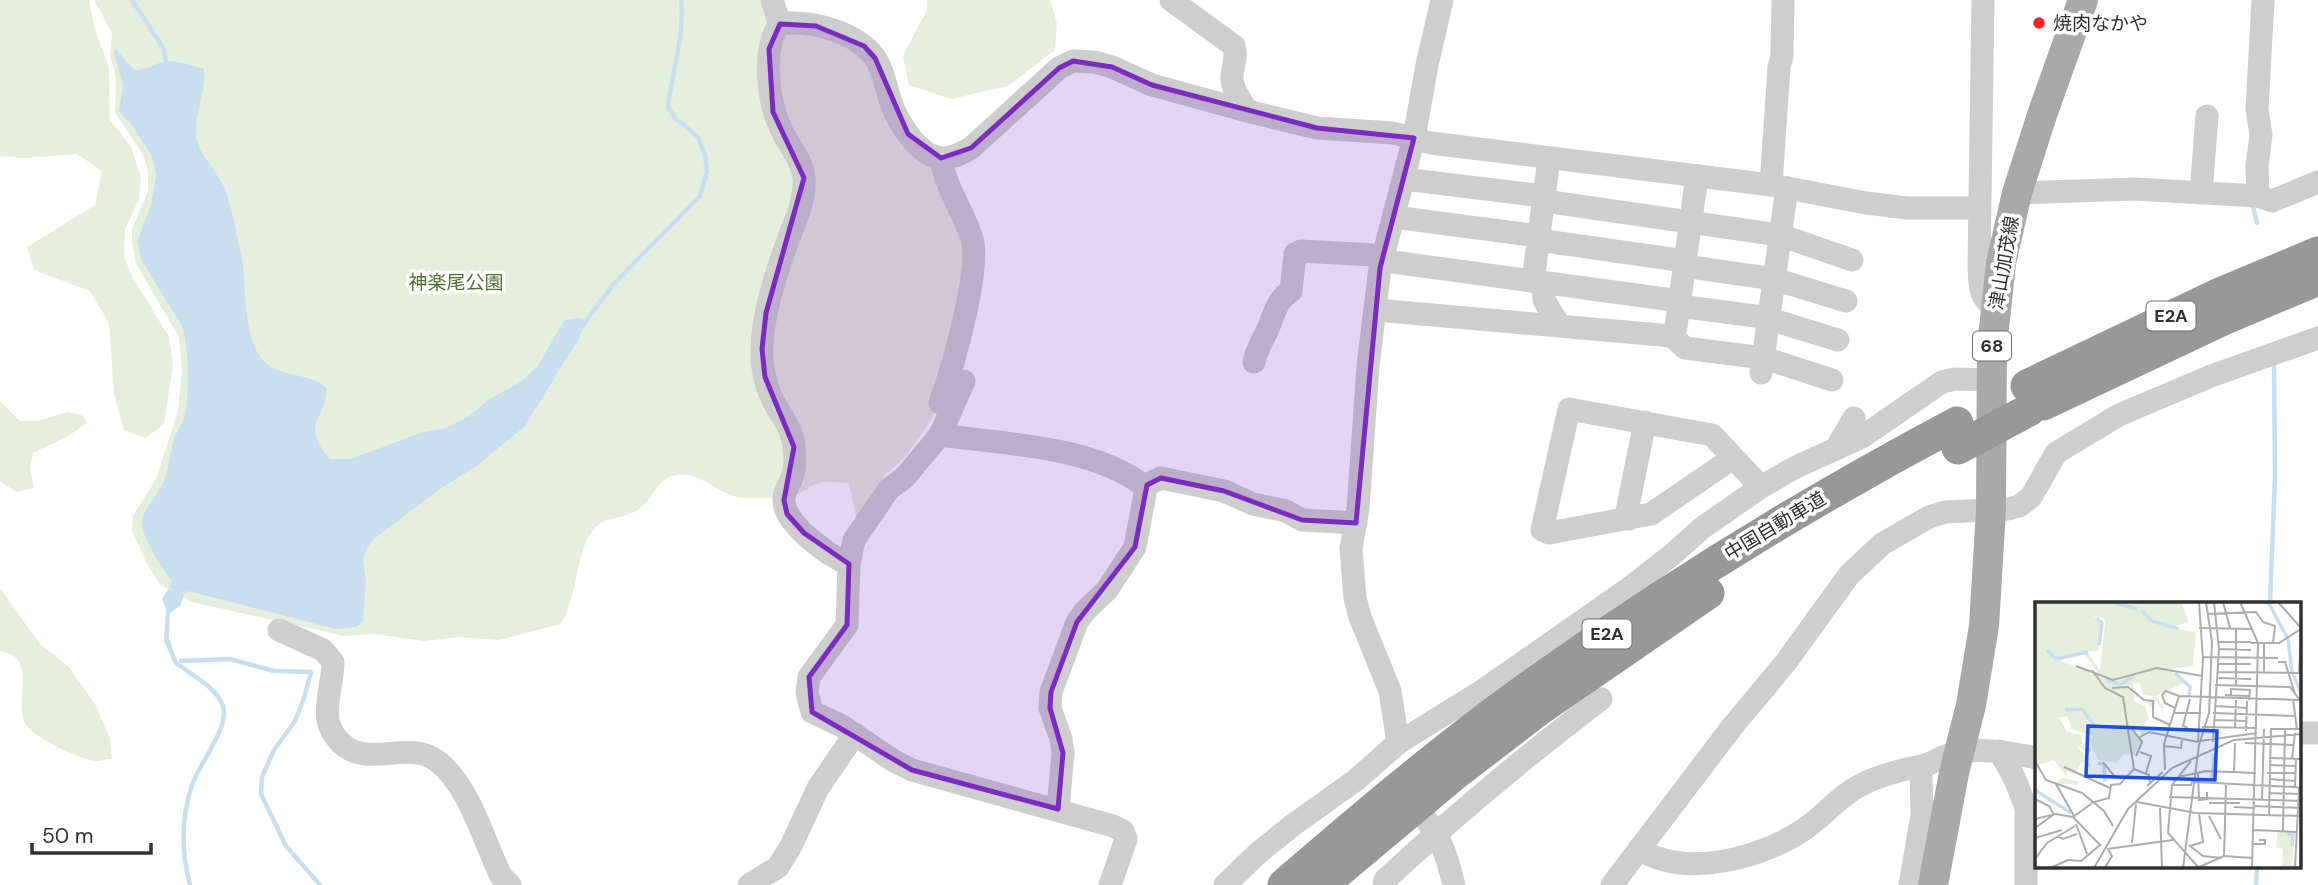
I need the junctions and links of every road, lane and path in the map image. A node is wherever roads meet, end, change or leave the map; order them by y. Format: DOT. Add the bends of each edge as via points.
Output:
graph roads {
  1 [pos="772,0"];
  2 [pos="1171,0"];
  3 [pos="1441,0"];
  4 [pos="1783,0"];
  5 [pos="1983,0"];
  6 [pos="2083,0"];
  7 [pos="2263,0"];
  8 [pos="780,23"];
  9 [pos="1247,111"];
  10 [pos="2207,116"];
  11 [pos="1414,138"];
  12 [pos="941,158"];
  13 [pos="1549,159"];
  14 [pos="1697,176"];
  15 [pos="1404,179"];
  16 [pos="2318,182"];
  17 [pos="1779,187"];
  18 [pos="2017,193"];
  19 [pos="2201,193"];
  20 [pos="2258,196"];
  21 [pos="1544,199"];
  22 [pos="1979,208"];
  23 [pos="1394,217"];
  24 [pos="1691,221"];
  25 [pos="1780,235"];
  26 [pos="1539,238"];
  27 [pos="2318,253"];
  28 [pos="1382,258"];
  29 [pos="1852,260"];
  30 [pos="1685,263"];
  31 [pos="1774,279"];
  32 [pos="2318,279"];
  33 [pos="1538,281"];
  34 [pos="1846,301"];
  35 [pos="1679,303"];
  36 [pos="1996,308"];
  37 [pos="1376,310"];
  38 [pos="1769,318"];
  39 [pos="1559,325"];
  40 [pos="1672,335"];
  41 [pos="2318,338"];
  42 [pos="1838,340"];
  43 [pos="1254,362"];
  44 [pos="1763,365"];
  45 [pos="1832,380"];
  46 [pos="1992,380"];
  47 [pos="964,381"];
  48 [pos="2028,398"];
  49 [pos="1854,418"];
  50 [pos="1645,422"];
  51 [pos="940,435"];
  52 [pos="1958,435"];
  53 [pos="1837,447"];
  54 [pos="1733,458"];
  55 [pos="1144,486"];
  56 [pos="1761,487"];
  57 [pos="880,500"];
  58 [pos="1991,510"];
  59 [pos="1629,519"];
  60 [pos="1356,523"];
  61 [pos="849,564"];
  62 [pos="279,630"];
  63 [pos="1601,699"];
  64 [pos="2300,733"];
  65 [pos="2318,733"];
  66 [pos="855,734"];
  67 [pos="1398,743"];
  68 [pos="1976,752"];
  69 [pos="2035,758"];
  70 [pos="1924,766"];
  71 [pos="1058,809"];
  72 [pos="1430,825"];
  73 [pos="1639,849"];
  74 [pos="510,885"];
  75 [pos="749,885"];
  76 [pos="1110,885"];
  77 [pos="1226,885"];
  78 [pos="1284,885"];
  79 [pos="1322,885"];
  80 [pos="1384,885"];
  81 [pos="1454,885"];
  82 [pos="1612,885"];
  83 [pos="1910,885"];
  84 [pos="1933,885"];
  85 [pos="1950,885"];
  86 [pos="2026,885"];
  1 -- 8 [label="street"];
  2 -- 9 [label="street" via="1234,46 1232,79"];
  3 -- 11 [label="street"];
  4 -- 17 [label="street"];
  5 -- 22 [label="street"];
  6 -- 18 [label="main road, 津山加茂線 / 68"];
  7 -- 20 [label="street"];
  8 -- 12 [label="street" via="816,26 864,46 875,58 893,110 908,134 926,152"];
  8 -- 61 [label="street" via="769,49 773,111 804,177 802,198 766,313 765,377 773,401 789,425 794,447 793,474 784,500 787,514 804,533"];
  9 -- 11 [label="street" via="1317,128"];
  9 -- 12 [label="street" via="1152,85 1112,66 1073,61 1059,68 971,148"];
  10 -- 19 [label="street"];
  11 -- 13 [label="street"];
  11 -- 15 [label="street"];
  12 -- 57 [label="street" via="943,175 972,240 971,284 938,411 906,458 886,477"];
  13 -- 14 [label="street"];
  13 -- 21 [label="street"];
  14 -- 17 [label="street"];
  14 -- 24 [label="street"];
  15 -- 21 [label="street"];
  15 -- 23 [label="street"];
  16 -- 20 [label="street" via="2272,201"];
  17 -- 22 [label="street" via="1907,208"];
  17 -- 25 [label="street"];
  18 -- 19 [label="street" via="2135,189"];
  18 -- 36 [label="main road, 津山加茂線 / 68"];
  19 -- 20 [label="street"];
  21 -- 24 [label="street"];
  21 -- 26 [label="street"];
  22 -- 36 [label="street" via="1981,294"];
  23 -- 26 [label="street"];
  23 -- 28 [label="street"];
  24 -- 25 [label="street"];
  24 -- 30 [label="street"];
  25 -- 29 [label="street"];
  25 -- 31 [label="street"];
  26 -- 30 [label="street"];
  26 -- 33 [label="street"];
  27 -- 48 [label="highway, 中国自動車道 / E2A" via="2134,334"];
  28 -- 33 [label="street"];
  28 -- 37 [label="street"];
  28 -- 43 [label="street" via="1295,254 1291,291 1269,320"];
  30 -- 31 [label="street"];
  30 -- 35 [label="street"];
  31 -- 34 [label="street"];
  31 -- 38 [label="street"];
  32 -- 48 [label="highway, 中国自動車道 / E2A"];
  33 -- 35 [label="street"];
  33 -- 39 [label="street"];
  35 -- 38 [label="street"];
  35 -- 40 [label="street"];
  36 -- 46 [label="main road, 津山加茂線 / 68"];
  37 -- 39 [label="street"];
  37 -- 60 [label="street"];
  38 -- 42 [label="street"];
  38 -- 44 [label="street"];
  39 -- 40 [label="street"];
  40 -- 44 [label="street" via="1685,348"];
  41 -- 58 [label="street" via="2119,415 2056,453 2031,497 2019,506"];
  44 -- 45 [label="street"];
  46 -- 53 [label="street" via="1942,382 1862,437"];
  46 -- 58 [label="main road, 津山加茂線 / 68"];
  47 -- 51 [label="street"];
  48 -- 52 [label="highway, 中国自動車道 / E2A"];
  49 -- 53 [label="street"];
  50 -- 54 [label="street" via="1712,435"];
  50 -- 59 [label="street"];
  50 -- 59 [label="street" via="1569,409 1542,530 1549,533"];
  51 -- 55 [label="street" via="1080,456 1123,472"];
  51 -- 57 [label="street"];
  52 -- 78 [label="highway, 中国自動車道 / E2A" via="1880,464 1615,628 1447,750"];
  52 -- 79 [label="highway, 中国自動車道 / E2A" via="1714,590 1538,710"];
  53 -- 56 [label="street"];
  54 -- 56 [label="street"];
  54 -- 59 [label="street" via="1651,514"];
  55 -- 60 [label="street" via="1161,478 1224,491 1302,520"];
  55 -- 71 [label="street" via="1135,547 1107,590 1077,622 1051,692 1050,708 1063,753"];
  56 -- 67 [label="street" via="1628,589 1482,691"];
  57 -- 61 [label="street" via="854,540"];
  58 -- 68 [label="main road, 津山加茂線 / 68" via="1984,626 1971,705"];
  58 -- 73 [label="street" via="1929,517 1865,558"];
  60 -- 67 [label="street" via="1351,548 1355,597 1390,691"];
  61 -- 66 [label="street" via="847,625 809,677 807,693 812,712"];
  62 -- 74 [label="street" via="323,650 333,662 328,721 333,736 357,753 423,752 436,760 452,775 501,876"];
  63 -- 72 [label="street"];
  64 -- 65 [label="street"];
  66 -- 71 [label="street" via="912,770"];
  66 -- 75 [label="street" via="818,788 778,867"];
  67 -- 77 [label="street" via="1383,769 1293,825"];
  68 -- 69 [label="street"];
  68 -- 70 [label="street"];
  68 -- 84 [label="main road, 津山加茂線 / 68"];
  68 -- 85 [label="main road, 津山加茂線 / 68"];
  68 -- 86 [label="street" via="2015,779 2026,808"];
  70 -- 73 [label="street" via="1904,768 1858,786 1781,844 1752,854 1700,864 1650,856"];
  70 -- 83 [label="street" via="1922,815"];
  71 -- 76 [label="street" via="1123,831 1126,839"];
  72 -- 80 [label="street"];
  72 -- 81 [label="street" via="1445,849"];
  73 -- 82 [label="street"];
}
